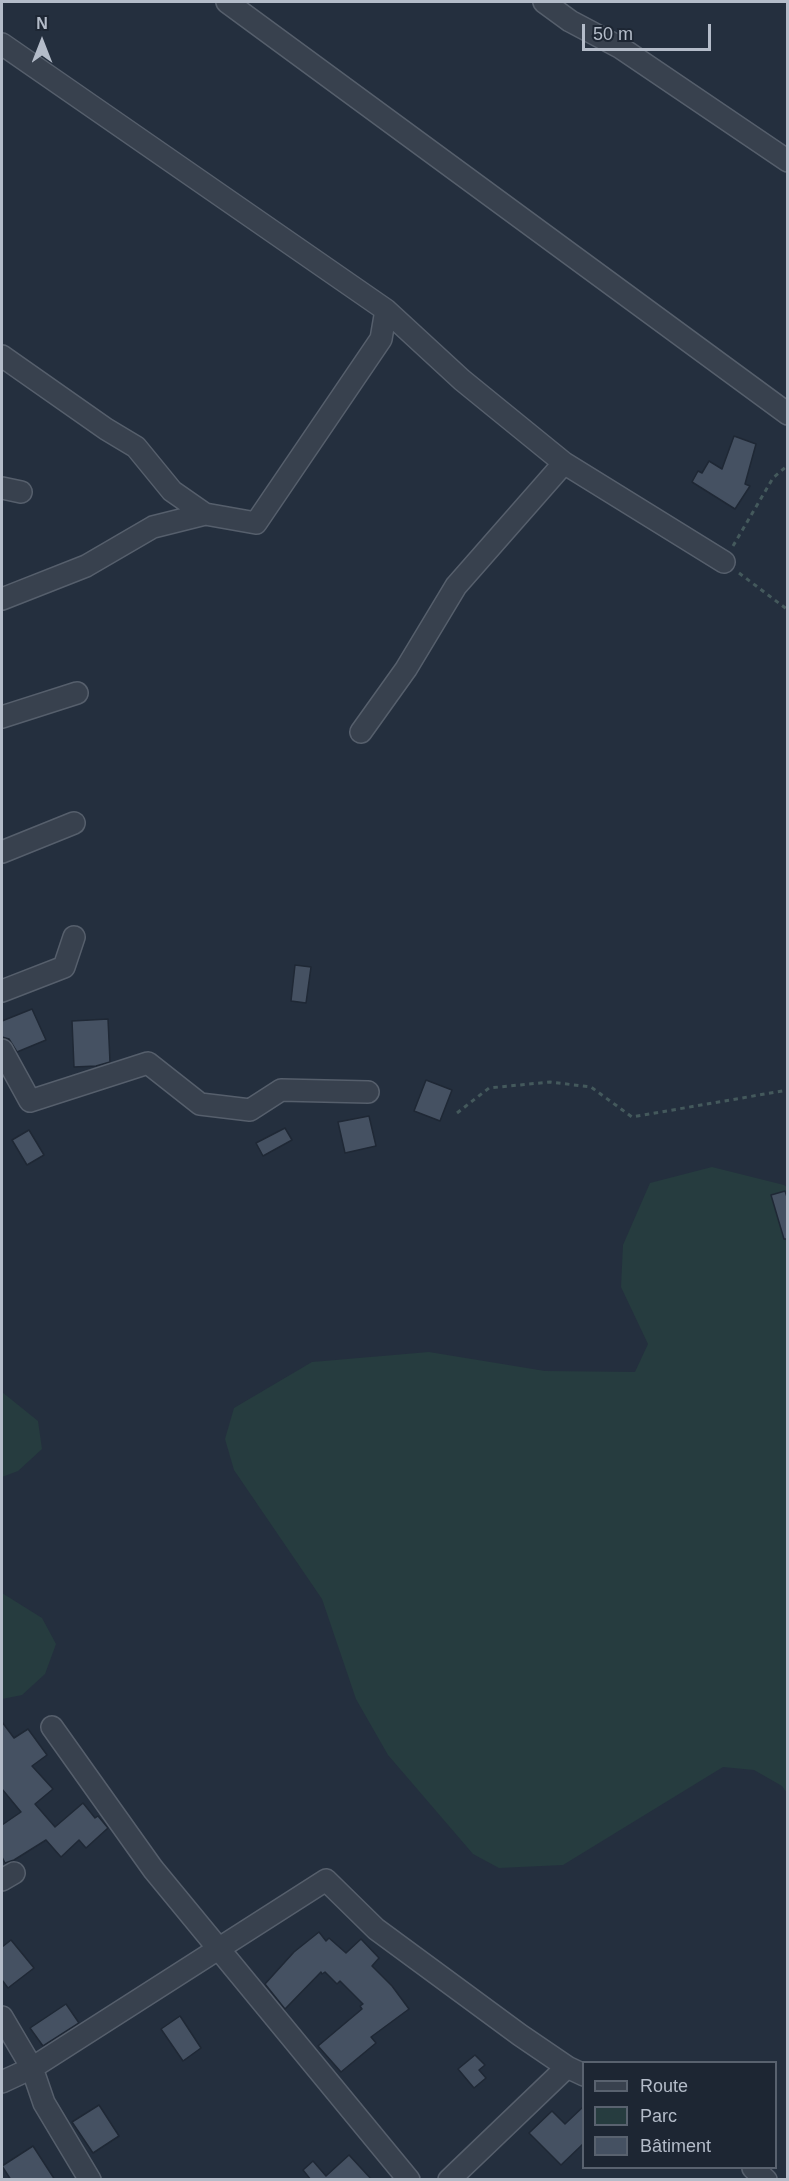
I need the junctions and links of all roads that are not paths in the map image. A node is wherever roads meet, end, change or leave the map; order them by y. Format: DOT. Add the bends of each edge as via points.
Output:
graph roads {
  1 [pos="227,2"];
  2 [pos="544,2"];
  3 [pos="2,44"];
  4 [pos="788,161"];
  5 [pos="386,310"];
  6 [pos="2,356"];
  7 [pos="788,414"];
  8 [pos="564,463"];
  9 [pos="205,514"];
  10 [pos="724,562"];
  11 [pos="2,599"];
  12 [pos="77,693"];
  13 [pos="2,717"];
  14 [pos="361,732"];
  15 [pos="74,823"];
  16 [pos="2,852"];
  17 [pos="74,937"];
  18 [pos="2,992"];
  19 [pos="2,1050"];
  20 [pos="369,1092"];
  21 [pos="52,1727"];
  22 [pos="218,1949"];
  23 [pos="2,2017"];
  24 [pos="32,2068"];
  25 [pos="575,2071"];
  26 [pos="2,2082"];
  27 [pos="754,2169"];
  28 [pos="82,2177"];
  29 [pos="409,2180"];
  30 [pos="449,2180"];
  31 [pos="766,2180"];
  1 -- 7 [label="street"];
  2 -- 4 [label="street" via="621,48"];
  3 -- 5 [label="street"];
  5 -- 8 [label="street" via="462,380"];
  5 -- 9 [label="street" via="381,339 255,523"];
  6 -- 9 [label="street" via="136,447 172,491"];
  8 -- 10 [label="street"];
  8 -- 14 [label="street" via="456,586 406,669"];
  9 -- 11 [label="street" via="153,527 86,566"];
  12 -- 13 [label="street"];
  15 -- 16 [label="street"];
  17 -- 18 [label="street" via="64,967"];
  19 -- 20 [label="street" via="30,1101 148,1063 200,1104 250,1110 280,1090"];
  21 -- 22 [label="street" via="153,1869"];
  22 -- 24 [label="street"];
  22 -- 25 [label="street" via="326,1880 376,1929"];
  22 -- 29 [label="street"];
  23 -- 24 [label="street"];
  24 -- 26 [label="street"];
  24 -- 28 [label="street" via="44,2103"];
  25 -- 30 [label="street"];
  27 -- 31 [label="street"];
}
